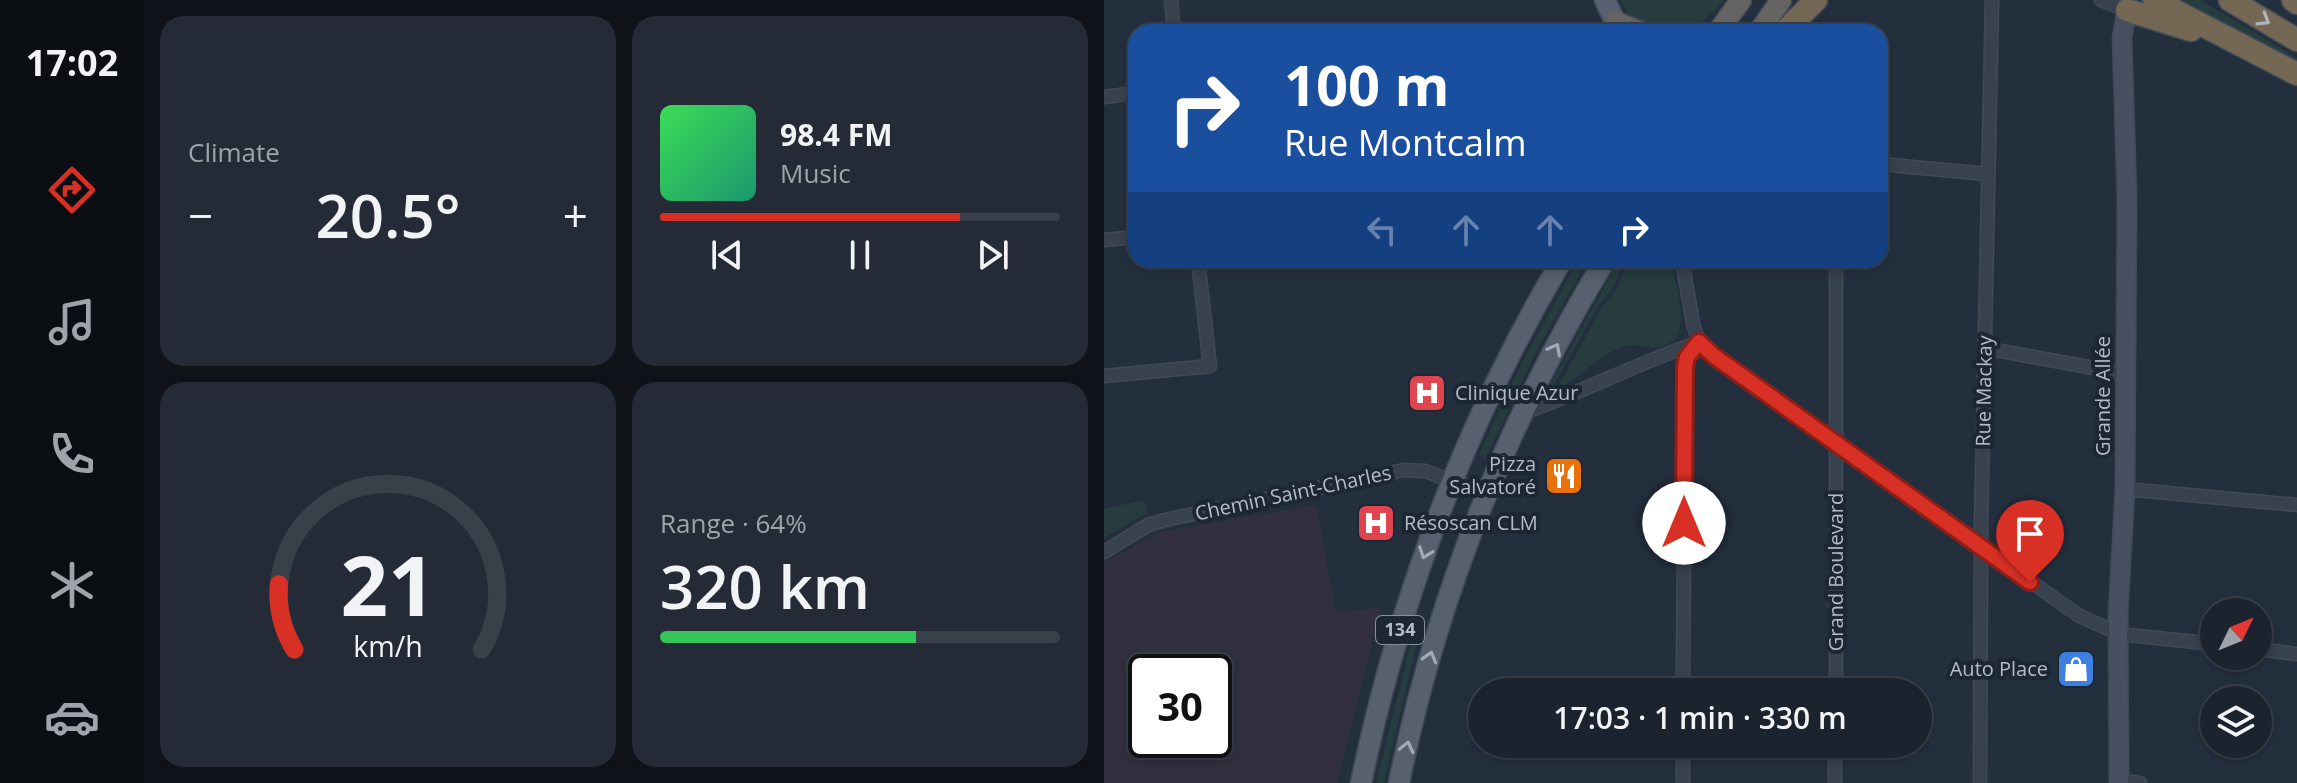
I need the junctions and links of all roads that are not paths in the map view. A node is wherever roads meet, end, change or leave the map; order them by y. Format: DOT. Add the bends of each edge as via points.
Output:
graph roads {
  1 [pos="1171,0"];
  2 [pos="1605,0"];
  3 [pos="1741,0"];
  4 [pos="1781,0"];
  5 [pos="1816,0"];
  6 [pos="1992,0"];
  7 [pos="2101,0"];
  8 [pos="2154,0"];
  9 [pos="2230,0"];
  10 [pos="2127,10"];
  11 [pos="1173,24"];
  12 [pos="1617,24"];
  13 [pos="1723,24"];
  14 [pos="1764,24"];
  15 [pos="1792,24"];
  16 [pos="2209,29"];
  17 [pos="2297,40"];
  18 [pos="2297,74"];
  19 [pos="1128,94"];
  20 [pos="1104,97"];
  21 [pos="1888,165"];
  22 [pos="1987,174"];
  23 [pos="1128,238"];
  24 [pos="1104,240"];
  25 [pos="1199,268"];
  26 [pos="1558,268"];
  27 [pos="1600,268"];
  28 [pos="1683,268"];
  29 [pos="1836,268"];
  30 [pos="1699,342"];
  31 [pos="1985,348"];
  32 [pos="2126,374"];
  33 [pos="1104,376"];
  34 [pos="1522,413"];
  35 [pos="1836,444"];
  36 [pos="1452,480"];
  37 [pos="2125,489"];
  38 [pos="1487,494"];
  39 [pos="2297,505"];
  40 [pos="1981,549"];
  41 [pos="1104,552"];
  42 [pos="2119,634"];
  43 [pos="2200,643"];
  44 [pos="2272,651"];
  45 [pos="2297,654"];
  46 [pos="1683,678"];
  47 [pos="1836,678"];
  48 [pos="1683,758"];
  49 [pos="1835,758"];
  50 [pos="2119,782"];
  51 [pos="1361,783"];
  52 [pos="1399,783"];
  53 [pos="1683,783"];
  54 [pos="1835,783"];
  55 [pos="1980,783"];
  56 [pos="2140,783"];
  1 -- 11 [label="street"];
  2 -- 12 [label="main road"];
  3 -- 13 [label="highway"];
  4 -- 14 [label="highway"];
  5 -- 15 [label="highway"];
  6 -- 22 [label="street, Rue Mackay"];
  7 -- 10 [label="street"];
  8 -- 16 [label="highway"];
  9 -- 17 [label="highway, one-way"];
  10 -- 16 [label="highway" via="2191,30"];
  10 -- 32 [label="main road, Grande Allée" via="2122,38"];
  16 -- 18 [label="highway"];
  19 -- 20 [label="street"];
  21 -- 22 [label="street"];
  22 -- 31 [label="street, Rue Mackay"];
  23 -- 24 [label="street"];
  25 -- 33 [label="street" via="1210,366"];
  26 -- 36 [label="main road, 134" via="1502,370"];
  34 -- 27 [label="main road, 134, one-way"];
  28 -- 30 [label="street"];
  29 -- 35 [label="street, Grand Boulevard"];
  30 -- 34 [label="street"];
  30 -- 35 [label="street"];
  30 -- 46 [label="street" via="1685,367"];
  31 -- 32 [label="street"];
  31 -- 40 [label="street, Rue Mackay"];
  32 -- 37 [label="main road, Grande Allée"];
  34 -- 38 [label="main road, 134"];
  35 -- 40 [label="street"];
  35 -- 47 [label="street, Grand Boulevard"];
  36 -- 38 [label="street, Chemin Saint-Charles"];
  36 -- 41 [label="street, Chemin Saint-Charles" via="1404,470 1165,520"];
  36 -- 51 [label="main road, 134, one-way" via="1408,601"];
  37 -- 39 [label="street"];
  37 -- 42 [label="main road, Grande Allée"];
  52 -- 38 [label="main road, 134, one-way" via="1434,644"];
  40 -- 42 [label="street" via="2078,615"];
  40 -- 55 [label="street, Rue Mackay"];
  42 -- 43 [label="street"];
  42 -- 50 [label="main road, Grande Allée"];
  44 -- 45 [label="street"];
  48 -- 53 [label="street"];
  49 -- 54 [label="street"];
  50 -- 56 [label="street"];
}
